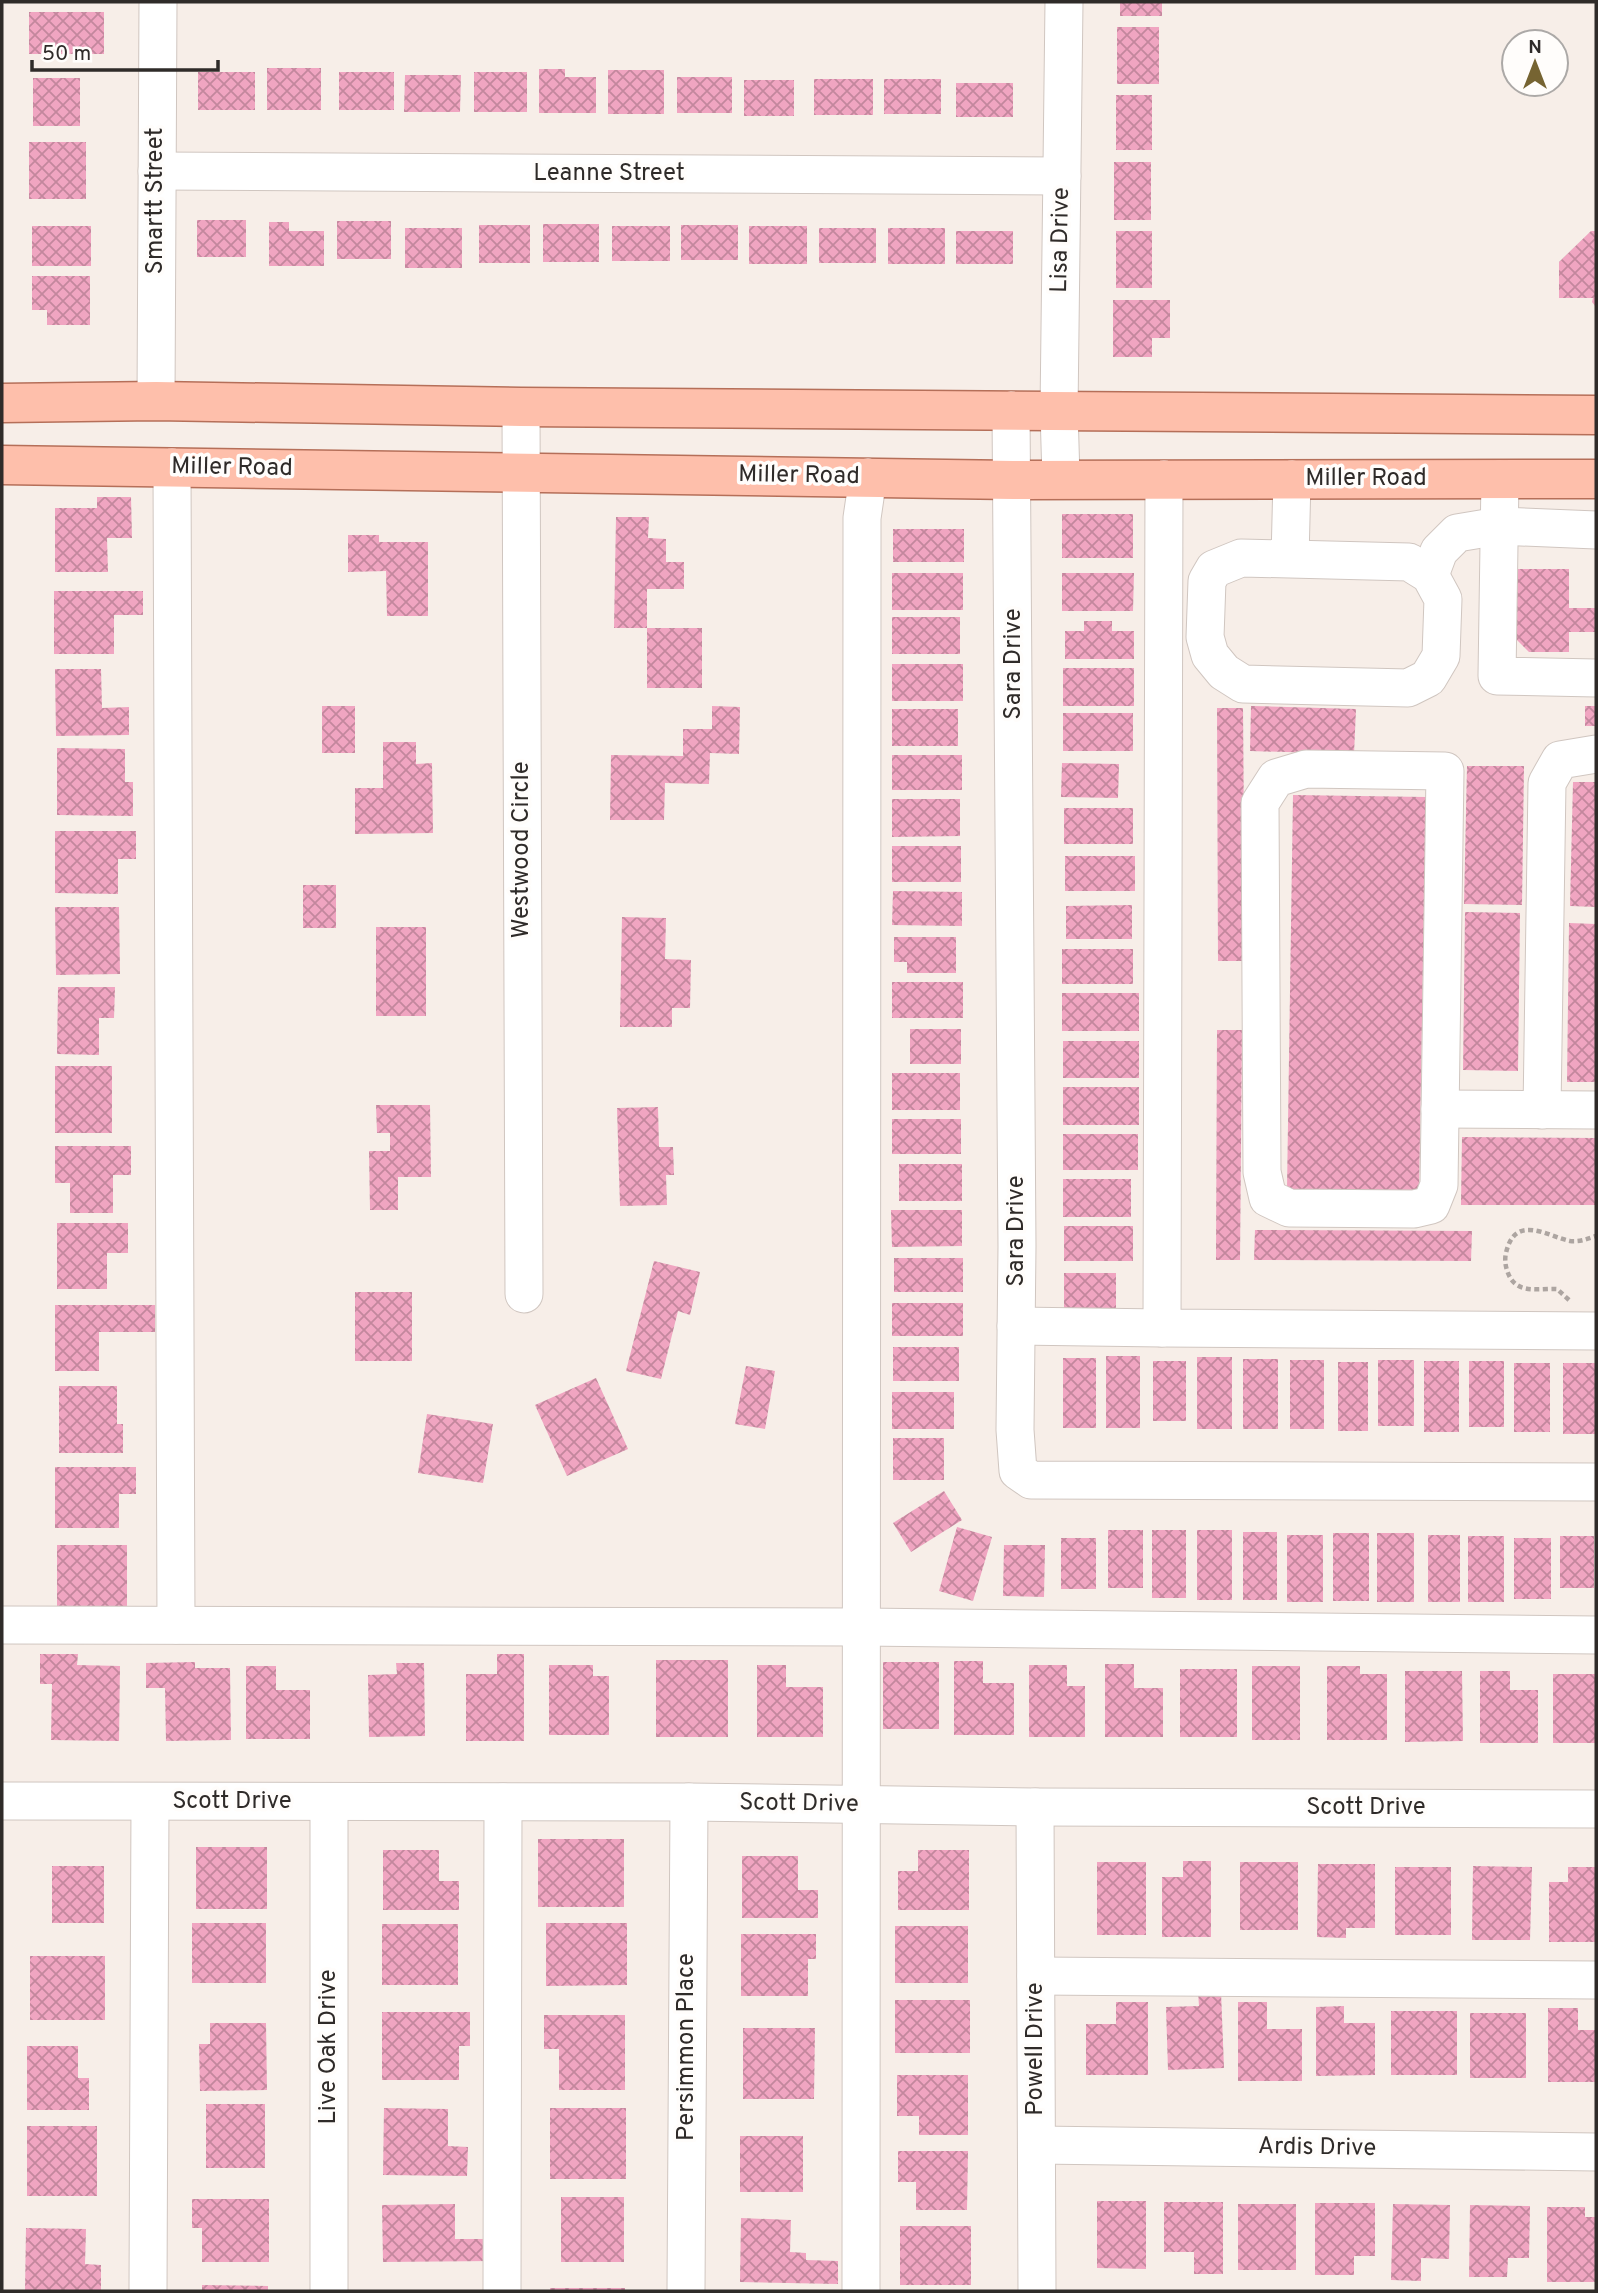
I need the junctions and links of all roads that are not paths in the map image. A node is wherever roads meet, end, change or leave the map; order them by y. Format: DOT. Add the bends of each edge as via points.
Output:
graph roads {
  1 [pos="158,2"];
  2 [pos="1064,2"];
  3 [pos="157,171"];
  4 [pos="1062,176"];
  5 [pos="156,401"];
  6 [pos="2,403"];
  7 [pos="521,407"];
  8 [pos="1011,410"];
  9 [pos="1059,411"];
  10 [pos="1596,415"];
  11 [pos="2,465"];
  12 [pos="172,467"];
  13 [pos="521,472"];
  14 [pos="868,477"];
  15 [pos="1061,478"];
  16 [pos="1164,479"];
  17 [pos="1292,479"];
  18 [pos="1500,479"];
  19 [pos="1596,479"];
  20 [pos="1013,480"];
  21 [pos="1499,526"];
  22 [pos="1596,530"];
  23 [pos="1290,559"];
  24 [pos="1430,575"];
  25 [pos="1596,678"];
  26 [pos="1596,754"];
  27 [pos="1440,1109"];
  28 [pos="1542,1110"];
  29 [pos="1596,1110"];
  30 [pos="524,1294"];
  31 [pos="1016,1326"];
  32 [pos="1162,1328"];
  33 [pos="1596,1331"];
  34 [pos="1596,1482"];
  35 [pos="2,1625"];
  36 [pos="176,1625"];
  37 [pos="861,1627"];
  38 [pos="1596,1635"];
  39 [pos="2,1801"];
  40 [pos="150,1802"];
  41 [pos="503,1802"];
  42 [pos="689,1802"];
  43 [pos="329,1803"];
  44 [pos="861,1804"];
  45 [pos="1035,1807"];
  46 [pos="1596,1809"];
  47 [pos="1036,1976"];
  48 [pos="1596,1980"];
  49 [pos="1037,2145"];
  50 [pos="1596,2152"];
  51 [pos="148,2291"];
  52 [pos="329,2291"];
  53 [pos="502,2291"];
  54 [pos="686,2291"];
  55 [pos="861,2291"];
  56 [pos="1037,2291"];
  1 -- 3 [label="street, Smartt Street"];
  2 -- 4 [label="street, Lisa Drive"];
  3 -- 4 [label="street, Leanne Street"];
  3 -- 5 [label="street, Smartt Street"];
  4 -- 9 [label="street, Lisa Drive"];
  5 -- 6 [label="main road"];
  5 -- 7 [label="main road"];
  7 -- 8 [label="main road"];
  7 -- 13 [label="street, Westwood Circle"];
  8 -- 9 [label="main road"];
  8 -- 20 [label="street, Sara Drive"];
  9 -- 10 [label="main road"];
  9 -- 15 [label="street, Lisa Drive"];
  11 -- 12 [label="main road, Miller Road"];
  12 -- 13 [label="main road, Miller Road"];
  12 -- 36 [label="street"];
  13 -- 14 [label="main road, Miller Road"];
  13 -- 30 [label="street, Westwood Circle"];
  14 -- 20 [label="main road, Miller Road"];
  14 -- 37 [label="street" via="862,519"];
  15 -- 16 [label="main road, Miller Road"];
  15 -- 20 [label="main road, Miller Road"];
  16 -- 17 [label="main road, Miller Road"];
  16 -- 32 [label="street"];
  17 -- 18 [label="main road, Miller Road"];
  17 -- 23 [label="street"];
  18 -- 19 [label="main road, Miller Road"];
  18 -- 21 [label="street"];
  20 -- 31 [label="street, Sara Drive"];
  21 -- 22 [label="street"];
  21 -- 24 [label="street" via="1457,533 1439,551"];
  21 -- 25 [label="street" via="1497,676"];
  23 -- 24 [label="street" via="1409,562"];
  23 -- 24 [label="street" via="1241,558 1214,569 1207,581 1205,637 1210,655 1224,672 1243,684 1408,688 1428,678 1441,656 1443,599"];
  26 -- 28 [label="street" via="1560,760 1547,783"];
  27 -- 27 [label="street" via="1445,771 1306,769 1276,778 1260,803 1262,1172 1268,1198 1289,1208 1414,1209 1432,1205 1439,1185"];
  27 -- 28 [label="street"];
  28 -- 29 [label="street"];
  31 -- 32 [label="street"];
  31 -- 34 [label="street, Sara Drive" via="1016,1454 1018,1471 1031,1480"];
  32 -- 33 [label="street"];
  35 -- 36 [label="street"];
  36 -- 37 [label="street"];
  37 -- 38 [label="street"];
  37 -- 44 [label="street"];
  39 -- 40 [label="street, Scott Drive"];
  40 -- 43 [label="street, Scott Drive"];
  40 -- 51 [label="street"];
  41 -- 42 [label="street, Scott Drive"];
  41 -- 43 [label="street, Scott Drive"];
  41 -- 53 [label="street"];
  42 -- 44 [label="street, Scott Drive"];
  42 -- 54 [label="street, Persimmon Place"];
  43 -- 52 [label="street, Live Oak Drive"];
  44 -- 45 [label="street, Scott Drive"];
  44 -- 55 [label="street"];
  45 -- 46 [label="street, Scott Drive"];
  45 -- 47 [label="street, Powell Drive"];
  47 -- 48 [label="street"];
  47 -- 49 [label="street, Powell Drive"];
  49 -- 50 [label="street, Ardis Drive"];
  49 -- 56 [label="street, Powell Drive"];
}
